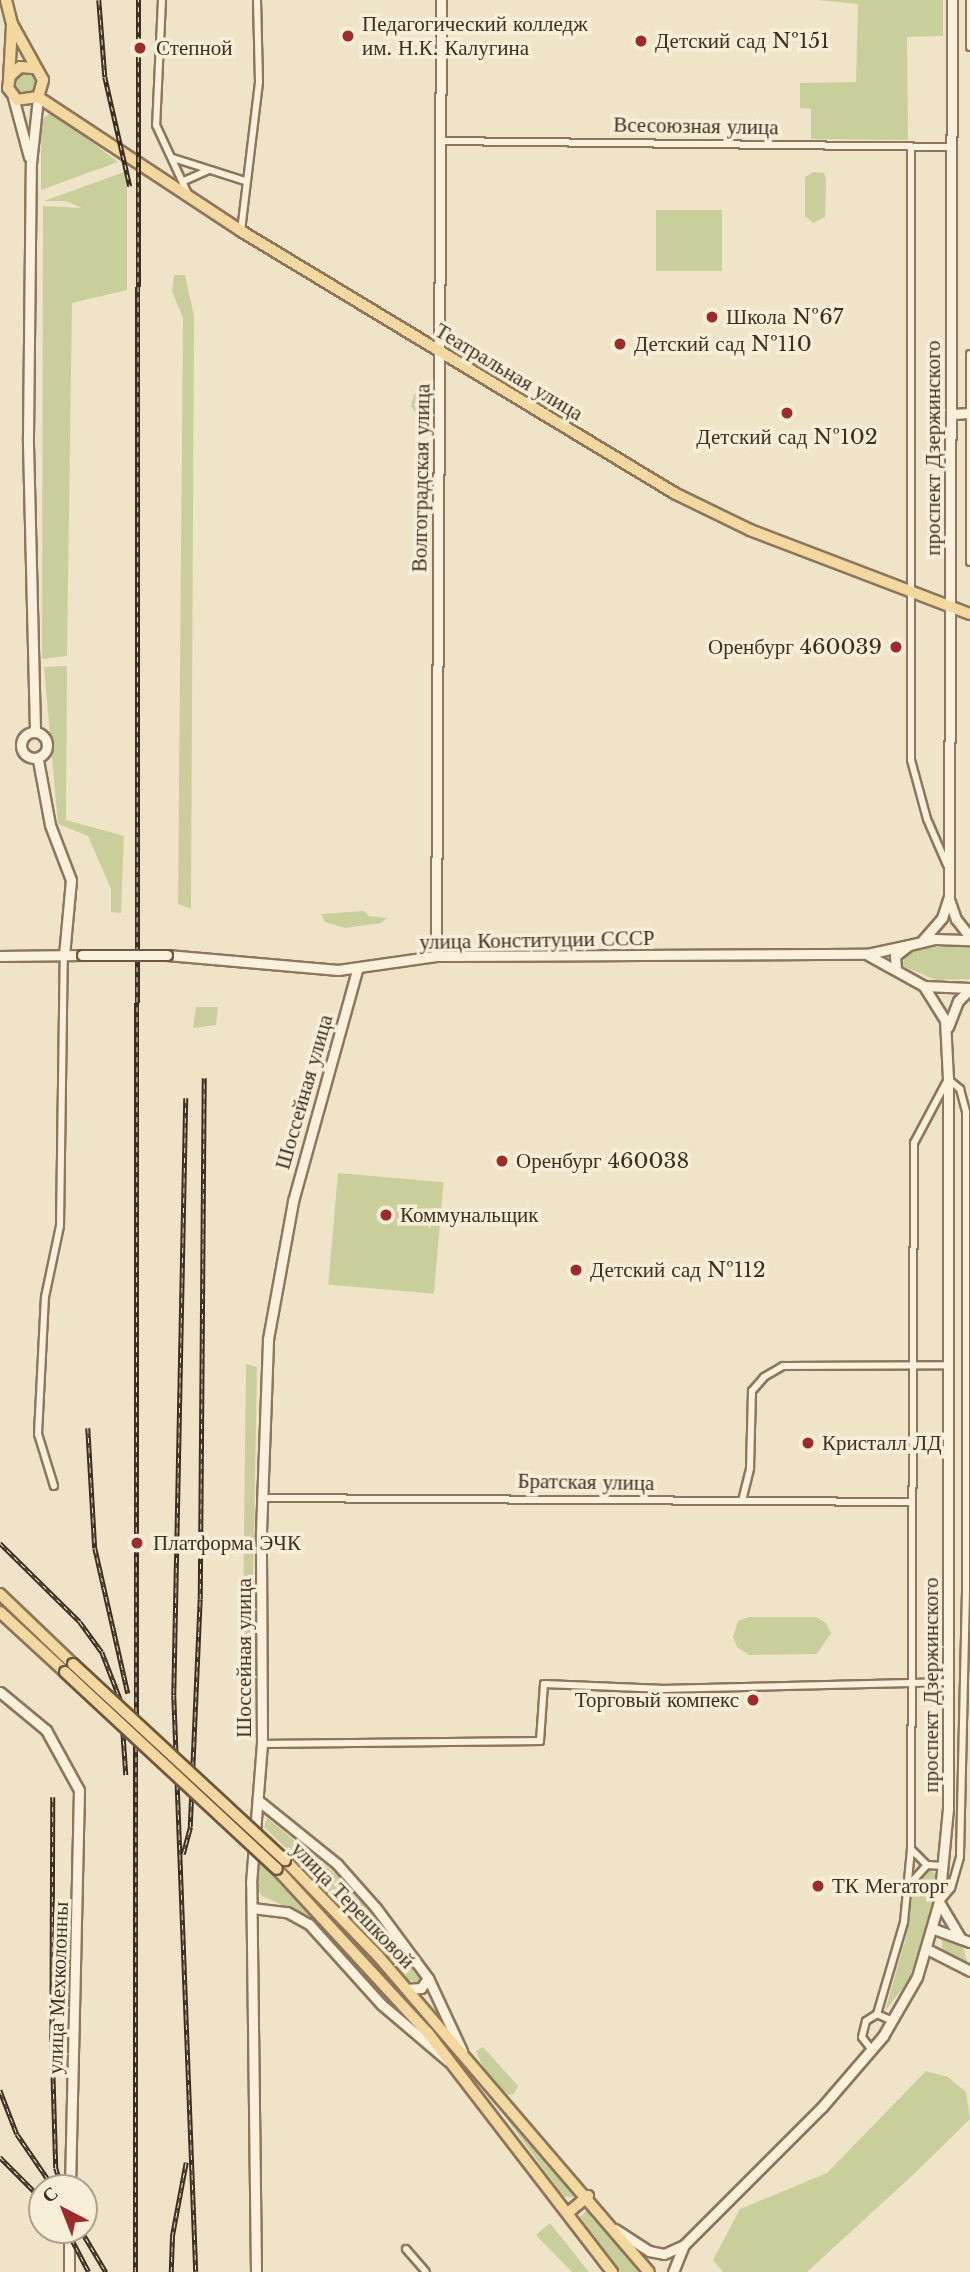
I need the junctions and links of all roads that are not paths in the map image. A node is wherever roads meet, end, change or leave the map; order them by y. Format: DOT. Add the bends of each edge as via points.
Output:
graph roads {
  1 [pos="162,0"];
  2 [pos="257,0"];
  3 [pos="441,0"];
  4 [pos="952,0"];
  5 [pos="970,0"];
  6 [pos="4,1"];
  7 [pos="12,24"];
  8 [pos="970,47"];
  9 [pos="33,68"];
  10 [pos="9,79"];
  11 [pos="43,80"];
  12 [pos="13,97"];
  13 [pos="38,97"];
  14 [pos="57,107"];
  15 [pos="440,141"];
  16 [pos="911,146"];
  17 [pos="952,147"];
  18 [pos="173,158"];
  19 [pos="30,163"];
  20 [pos="211,169"];
  21 [pos="184,181"];
  22 [pos="245,181"];
  23 [pos="188,196"];
  24 [pos="241,231"];
  25 [pos="440,353"];
  26 [pos="970,354"];
  27 [pos="969,413"];
  28 [pos="952,414"];
  29 [pos="970,562"];
  30 [pos="912,592"];
  31 [pos="950,606"];
  32 [pos="970,614"];
  33 [pos="35,730"];
  34 [pos="38,760"];
  35 [pos="950,870"];
  36 [pos="949,897"];
  37 [pos="970,938"];
  38 [pos="922,941"];
  39 [pos="909,945"];
  40 [pos="867,954"];
  41 [pos="64,955"];
  42 [pos="0,956"];
  43 [pos="436,956"];
  44 [pos="357,970"];
  45 [pos="896,970"];
  46 [pos="924,986"];
  47 [pos="970,988"];
  48 [pos="947,1032"];
  49 [pos="948,1079"];
  50 [pos="968,1302"];
  51 [pos="911,1365"];
  52 [pos="947,1365"];
  53 [pos="948,1470"];
  54 [pos="965,1470"];
  55 [pos="54,1486"];
  56 [pos="261,1498"];
  57 [pos="741,1501"];
  58 [pos="910,1502"];
  59 [pos="0,1594"];
  60 [pos="0,1612"];
  61 [pos="912,1682"];
  62 [pos="949,1682"];
  63 [pos="0,1692"];
  64 [pos="262,1744"];
  65 [pos="259,1801"];
  66 [pos="255,1832"];
  67 [pos="911,1849"];
  68 [pos="927,1865"];
  69 [pos="944,1866"];
  70 [pos="908,1886"];
  71 [pos="939,1902"];
  72 [pos="252,1908"];
  73 [pos="933,1929"];
  74 [pos="966,1940"];
  75 [pos="927,1949"];
  76 [pos="970,1971"];
  77 [pos="428,1978"];
  78 [pos="406,1989"];
  79 [pos="395,1996"];
  80 [pos="381,2004"];
  81 [pos="877,2014"];
  82 [pos="893,2021"];
  83 [pos="872,2050"];
  84 [pos="464,2056"];
  85 [pos="454,2065"];
  86 [pos="478,2071"];
  87 [pos="466,2080"];
  88 [pos="70,2174"];
  89 [pos="588,2196"];
  90 [pos="569,2212"];
  91 [pos="615,2229"];
  92 [pos="69,2244"];
  93 [pos="684,2245"];
  94 [pos="405,2249"];
  95 [pos="69,2272"];
  96 [pos="256,2272"];
  97 [pos="426,2272"];
  98 [pos="612,2272"];
  99 [pos="649,2272"];
  100 [pos="673,2272"];
  1 -- 18 [label="street" via="156,125"];
  2 -- 22 [label="street" via="259,82"];
  3 -- 15 [label="main road, Волгоградская улица"];
  4 -- 17 [label="main road, проспект Дзержинского"];
  5 -- 8 [label="street"];
  6 -- 7 [label="main road"];
  7 -- 9 [label="main road"];
  7 -- 10 [label="main road"];
  9 -- 10 [label="main road" via="17,69"];
  9 -- 11 [label="main road"];
  10 -- 12 [label="main road"];
  11 -- 13 [label="main road"];
  11 -- 14 [label="main road, Театральная улица"];
  12 -- 13 [label="main road" via="25,102"];
  12 -- 19 [label="main road"];
  13 -- 14 [label="main road, Театральная улица"];
  13 -- 19 [label="main road"];
  14 -- 23 [label="main road, Театральная улица"];
  15 -- 16 [label="street, Всесоюзная улица"];
  15 -- 25 [label="main road, Волгоградская улица"];
  16 -- 17 [label="street, Всесоюзная улица"];
  16 -- 30 [label="street"];
  17 -- 28 [label="main road, проспект Дзержинского"];
  18 -- 20 [label="street"];
  18 -- 21 [label="street"];
  19 -- 33 [label="main road" via="28,437"];
  20 -- 21 [label="street"];
  20 -- 22 [label="street"];
  21 -- 23 [label="street"];
  22 -- 24 [label="street"];
  23 -- 24 [label="main road, Театральная улица"];
  24 -- 25 [label="main road, Театральная улица"];
  25 -- 30 [label="main road, Театральная улица" via="712,513"];
  25 -- 43 [label="main road, Волгоградская улица"];
  26 -- 27 [label="street"];
  27 -- 28 [label="main road"];
  27 -- 29 [label="street"];
  28 -- 31 [label="main road, проспект Дзержинского"];
  30 -- 31 [label="main road, Театральная улица"];
  30 -- 35 [label="street" via="912,771"];
  31 -- 32 [label="main road, Театральная улица"];
  31 -- 35 [label="main road, проспект Дзержинского"];
  33 -- 34 [label="main road" via="45,742"];
  33 -- 34 [label="main road" via="25,737 23,749 30,759"];
  34 -- 41 [label="main road" via="50,825 71,880"];
  35 -- 36 [label="main road, проспект Дзержинского"];
  36 -- 37 [label="main road, проспект Дзержинского" via="956,919"];
  36 -- 38 [label="main road, проспект Дзержинского" via="942,918"];
  37 -- 38 [label="main road, улица Конституции СССР"];
  38 -- 39 [label="main road, улица Конституции СССР"];
  39 -- 40 [label="main road, улица Конституции СССР"];
  39 -- 45 [label="main road" via="895,956"];
  40 -- 43 [label="main road, улица Конституции СССР"];
  40 -- 45 [label="main road, улица Конституции СССР"];
  41 -- 42 [label="main road, улица Конституции СССР"];
  41 -- 44 [label="main road, улица Конституции СССР, bridge" via="167,955"];
  41 -- 55 [label="street" via="60,1226 45,1297 38,1434"];
  43 -- 44 [label="main road, улица Конституции СССР"];
  44 -- 56 [label="main road, Шоссейная улица" via="279,1261 268,1339"];
  45 -- 46 [label="main road, улица Конституции СССР"];
  46 -- 47 [label="main road"];
  46 -- 48 [label="main road, проспект Дзержинского" via="943,1011"];
  47 -- 48 [label="main road, проспект Дзержинского" via="951,1014"];
  48 -- 49 [label="main road, проспект Дзержинского"];
  49 -- 50 [label="street" via="960,1090 966,1112"];
  49 -- 51 [label="street" via="914,1143"];
  49 -- 52 [label="main road, проспект Дзержинского"];
  50 -- 54 [label="street"];
  51 -- 52 [label="street"];
  51 -- 57 [label="street" via="783,1366 764,1377 752,1391 750,1468"];
  51 -- 58 [label="street"];
  52 -- 53 [label="main road, проспект Дзержинского"];
  53 -- 54 [label="street"];
  53 -- 62 [label="main road, проспект Дзержинского"];
  54 -- 71 [label="street" via="960,1857 951,1888"];
  56 -- 57 [label="street, Братская улица"];
  56 -- 64 [label="main road, Шоссейная улица"];
  57 -- 58 [label="street, Братская улица"];
  58 -- 61 [label="street"];
  59 -- 66 [label="main road, улица Терешковой, bridge"];
  60 -- 79 [label="main road, улица Терешковой, bridge" via="277,1869"];
  61 -- 62 [label="street"];
  61 -- 64 [label="street" via="665,1689 544,1684 540,1741"];
  61 -- 67 [label="street"];
  62 -- 69 [label="main road, проспект Дзержинского"];
  63 -- 88 [label="main road, улица Мехколонны" via="46,1730 79,1790"];
  64 -- 65 [label="main road, Шоссейная улица"];
  65 -- 66 [label="main road, Шоссейная улица"];
  65 -- 77 [label="main road" via="348,1874"];
  66 -- 72 [label="main road, Шоссейная улица"];
  66 -- 78 [label="main road, улица Терешковой, bridge"];
  67 -- 68 [label="street"];
  67 -- 70 [label="street"];
  68 -- 69 [label="street"];
  68 -- 70 [label="street"];
  69 -- 71 [label="main road, проспект Дзержинского"];
  70 -- 81 [label="street" via="898,1950"];
  71 -- 73 [label="main road, проспект Дзержинского"];
  71 -- 74 [label="main road"];
  72 -- 80 [label="main road" via="287,1912 309,1924"];
  72 -- 96 [label="main road, Шоссейная улица"];
  73 -- 74 [label="main road"];
  73 -- 75 [label="main road, проспект Дзержинского"];
  75 -- 76 [label="main road"];
  75 -- 82 [label="main road, проспект Дзержинского"];
  77 -- 78 [label="main road" via="421,1988"];
  77 -- 84 [label="main road"];
  78 -- 84 [label="main road, улица Терешковой"];
  79 -- 80 [label="main road" via="390,2004"];
  79 -- 85 [label="main road, улица Терешковой"];
  80 -- 85 [label="main road"];
  81 -- 82 [label="street"];
  81 -- 83 [label="street" via="861,2031"];
  82 -- 83 [label="main road, проспект Дзержинского"];
  83 -- 93 [label="main road, проспект Дзержинского" via="822,2107"];
  84 -- 86 [label="main road, улица Терешковой"];
  85 -- 87 [label="main road, улица Терешковой"];
  86 -- 87 [label="main road"];
  86 -- 89 [label="main road, улица Терешковой"];
  87 -- 90 [label="main road, улица Терешковой"];
  89 -- 90 [label="main road"];
  89 -- 91 [label="main road, улица Терешковой"];
  90 -- 98 [label="main road, улица Терешковой"];
  91 -- 93 [label="main road" via="657,2253"];
  91 -- 99 [label="main road, улица Терешковой"];
  92 -- 95 [label="main road"];
  93 -- 100 [label="main road"];
  94 -- 97 [label="street"];
}
